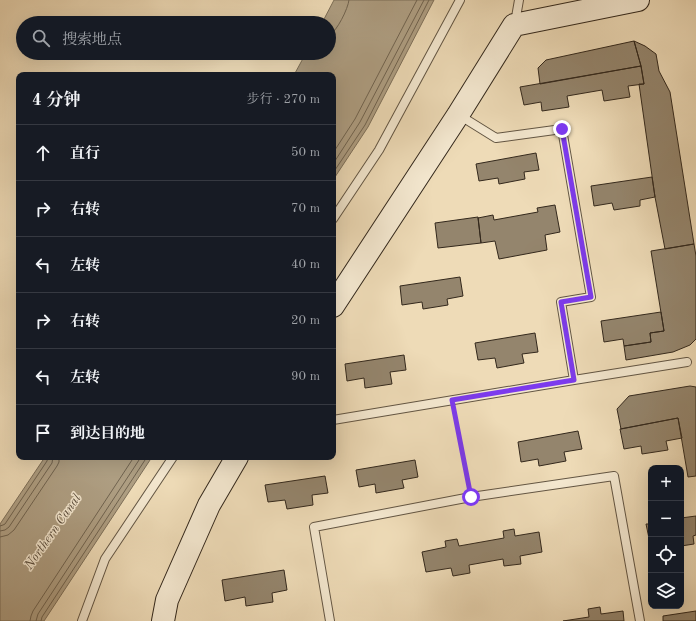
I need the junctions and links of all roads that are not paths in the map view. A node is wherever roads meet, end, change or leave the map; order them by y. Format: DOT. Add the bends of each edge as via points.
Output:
graph roads {
  1 [pos="460,0"];
  2 [pos="519,0"];
  3 [pos="638,0"];
  4 [pos="514,26"];
  5 [pos="458,115"];
  6 [pos="336,214"];
  7 [pos="336,301"];
  8 [pos="687,362"];
  9 [pos="574,380"];
  10 [pos="336,419"];
  11 [pos="171,460"];
  12 [pos="235,460"];
  13 [pos="82,621"];
  14 [pos="163,621"];
  15 [pos="330,621"];
  16 [pos="640,621"];
  1 -- 6 [label="lane" via="379,150"];
  2 -- 4 [label="lane"];
  3 -- 4 [label="street"];
  4 -- 5 [label="street"];
  5 -- 7 [label="street"];
  5 -- 9 [label="lane" via="496,138 562,129 591,297 561,302"];
  8 -- 9 [label="lane"];
  9 -- 10 [label="lane"];
  11 -- 13 [label="lane" via="105,559"];
  12 -- 14 [label="street" via="209,505 167,600"];
  15 -- 16 [label="lane" via="314,527 471,497 614,476"];
}
